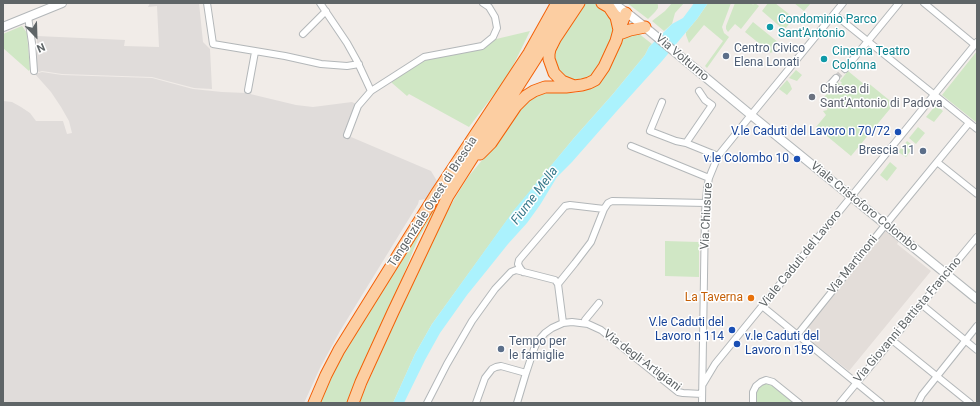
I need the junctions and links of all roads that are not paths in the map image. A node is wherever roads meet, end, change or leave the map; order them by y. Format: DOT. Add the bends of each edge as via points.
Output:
graph roads {
  1 [pos="62,3"];
  2 [pos="207,3"];
  3 [pos="320,3"];
  4 [pos="483,3"];
  5 [pos="551,3"];
  6 [pos="557,3"];
  7 [pos="569,3"];
  8 [pos="579,3"];
  9 [pos="602,3"];
  10 [pos="613,3"];
  11 [pos="843,3"];
  12 [pos="899,3"];
  13 [pos="924,3"];
  14 [pos="326,11"];
  15 [pos="629,14"];
  16 [pos="834,14"];
  17 [pos="28,17"];
  18 [pos="3,27"];
  19 [pos="645,27"];
  20 [pos="303,34"];
  21 [pos="619,35"];
  22 [pos="868,41"];
  23 [pos="976,43"];
  24 [pos="255,52"];
  25 [pos="529,53"];
  26 [pos="359,64"];
  27 [pos="845,69"];
  28 [pos="34,72"];
  29 [pos="836,78"];
  30 [pos="575,86"];
  31 [pos="829,86"];
  32 [pos="248,90"];
  33 [pos="372,91"];
  34 [pos="699,91"];
  35 [pos="934,95"];
  36 [pos="662,102"];
  37 [pos="751,115"];
  38 [pos="969,122"];
  39 [pos="977,129"];
  40 [pos="347,135"];
  41 [pos="686,143"];
  42 [pos="631,146"];
  43 [pos="718,156"];
  44 [pos="937,162"];
  45 [pos="463,171"];
  46 [pos="709,178"];
  47 [pos="977,194"];
  48 [pos="851,196"];
  49 [pos="706,203"];
  50 [pos="604,209"];
  51 [pos="886,224"];
  52 [pos="977,237"];
  53 [pos="523,272"];
  54 [pos="946,274"];
  55 [pos="558,284"];
  56 [pos="977,299"];
  57 [pos="599,304"];
  58 [pos="921,304"];
  59 [pos="762,306"];
  60 [pos="563,323"];
  61 [pos="584,323"];
  62 [pos="977,326"];
  63 [pos="798,334"];
  64 [pos="892,340"];
  65 [pos="966,341"];
  66 [pos="977,350"];
  67 [pos="715,364"];
  68 [pos="702,372"];
  69 [pos="526,373"];
  70 [pos="937,376"];
  71 [pos="856,383"];
  72 [pos="702,387"];
  73 [pos="702,394"];
  74 [pos="314,403"];
  75 [pos="353,403"];
  76 [pos="427,403"];
  77 [pos="476,403"];
  78 [pos="517,403"];
  79 [pos="702,403"];
  80 [pos="753,403"];
  81 [pos="799,403"];
  82 [pos="840,403"];
  83 [pos="881,403"];
  84 [pos="918,403"];
  85 [pos="970,403"];
  1 -- 17 [label="street"];
  2 -- 24 [label="street" via="213,44"];
  3 -- 14 [label="street"];
  4 -- 33 [label="street" via="495,17 497,28 493,37 482,46 424,57"];
  5 -- 25 [label="highway" via="535,33"];
  6 -- 25 [label="highway, Tangenziale Ovest di Brescia"];
  7 -- 45 [label="highway, Tangenziale Ovest di Brescia"];
  8 -- 30 [label="highway" via="555,39 549,59 558,78"];
  9 -- 21 [label="highway" via="614,13"];
  10 -- 15 [label="street, Via Volturno"];
  11 -- 16 [label="street, Via Chiusure"];
  12 -- 22 [label="street"];
  13 -- 23 [label="street"];
  14 -- 20 [label="street"];
  14 -- 26 [label="street"];
  15 -- 19 [label="street, Via Volturno"];
  15 -- 21 [label="highway"];
  16 -- 22 [label="street"];
  16 -- 37 [label="street, Via Chiusure"];
  17 -- 18 [label="street"];
  17 -- 28 [label="street"];
  19 -- 21 [label="highway"];
  19 -- 37 [label="street, Via Volturno"];
  21 -- 30 [label="highway" via="595,80"];
  22 -- 27 [label="street"];
  22 -- 35 [label="street"];
  23 -- 35 [label="street, Viale Caduti del Lavoro"];
  24 -- 26 [label="street" via="321,64"];
  24 -- 32 [label="street"];
  25 -- 74 [label="highway, Tangenziale Ovest di Brescia" via="438,191 348,337 326,375"];
  26 -- 33 [label="street"];
  29 -- 31 [label="street"];
  30 -- 45 [label="highway" via="545,88 526,96 516,106 491,143"];
  33 -- 40 [label="street" via="358,106"];
  34 -- 41 [label="street" via="712,105"];
  35 -- 38 [label="street"];
  35 -- 48 [label="street, Viale Caduti del Lavoro"];
  36 -- 41 [label="street" via="650,131"];
  37 -- 43 [label="street, Via Chiusure"];
  37 -- 48 [label="street, Viale Cristoforo Colombo"];
  38 -- 39 [label="street"];
  38 -- 44 [label="street, Via Martinoni"];
  41 -- 43 [label="street"];
  42 -- 46 [label="street"];
  43 -- 46 [label="street, Via Chiusure"];
  44 -- 47 [label="street"];
  44 -- 51 [label="street, Via Martinoni"];
  45 -- 75 [label="highway, Tangenziale Ovest di Brescia" via="448,196 396,305"];
  46 -- 49 [label="street, Via Chiusure"];
  48 -- 51 [label="street, Viale Cristoforo Colombo"];
  48 -- 59 [label="street, Viale Caduti del Lavoro"];
  49 -- 50 [label="street" via="612,201"];
  49 -- 68 [label="street, Via Chiusure"];
  50 -- 53 [label="street" via="565,206 519,260 518,264"];
  50 -- 55 [label="street" via="591,242"];
  51 -- 54 [label="street, Viale Cristoforo Colombo"];
  51 -- 63 [label="street, Via Martinoni"];
  52 -- 54 [label="street, Via Giovanni Battista Francino"];
  53 -- 55 [label="street" via="555,280"];
  53 -- 76 [label="street" via="511,272 472,321"];
  54 -- 56 [label="street, Viale Cristoforo Colombo"];
  54 -- 58 [label="street, Via Giovanni Battista Francino"];
  55 -- 60 [label="street"];
  57 -- 61 [label="street"];
  58 -- 64 [label="street, Via Giovanni Battista Francino"];
  58 -- 65 [label="street"];
  59 -- 63 [label="street"];
  59 -- 67 [label="street, Viale Caduti del Lavoro"];
  60 -- 61 [label="street, Via degli Artigiani"];
  60 -- 69 [label="street" via="548,330 540,339"];
  61 -- 73 [label="street, Via degli Artigiani" via="604,332 678,392"];
  62 -- 65 [label="street"];
  63 -- 71 [label="street"];
  64 -- 70 [label="street"];
  64 -- 71 [label="street, Via Giovanni Battista Francino"];
  65 -- 66 [label="street"];
  65 -- 70 [label="street"];
  67 -- 68 [label="street, Viale Caduti del Lavoro"];
  67 -- 72 [label="street, Viale Caduti del Lavoro"];
  68 -- 72 [label="street, Via Chiusure"];
  69 -- 77 [label="street" via="501,366 492,369 485,378"];
  69 -- 78 [label="street"];
  70 -- 84 [label="street"];
  70 -- 85 [label="street"];
  71 -- 82 [label="street, Via Giovanni Battista Francino"];
  71 -- 83 [label="street"];
  72 -- 73 [label="street, Via Chiusure"];
  73 -- 79 [label="street, Via Chiusure"];
  80 -- 81 [label="street" via="756,386 766,380 773,382"];
}
